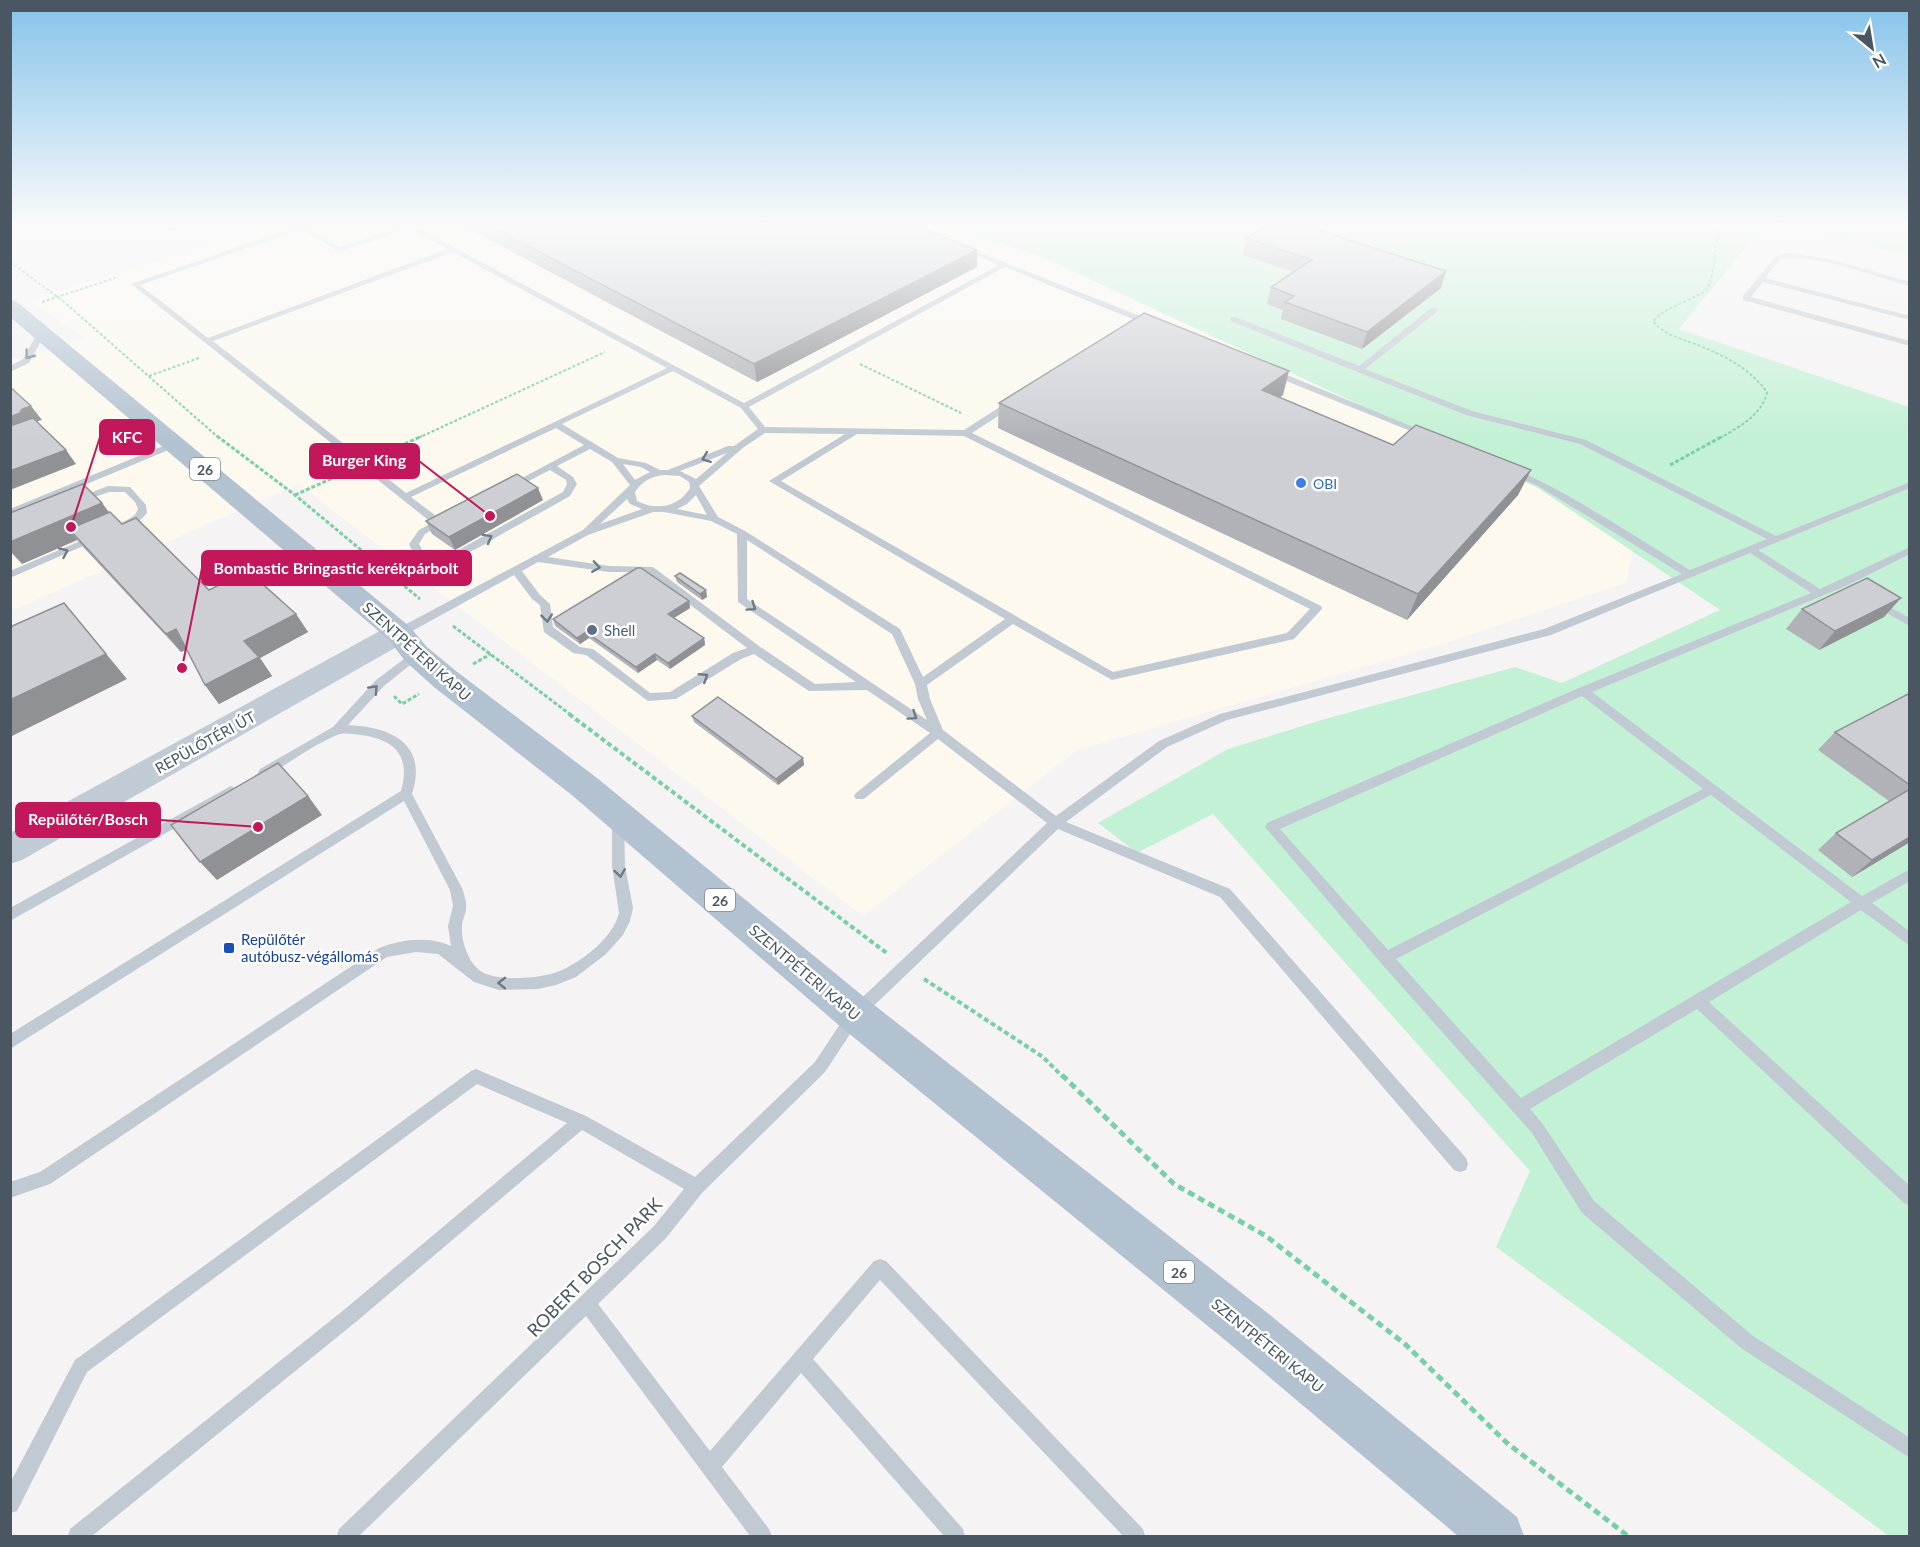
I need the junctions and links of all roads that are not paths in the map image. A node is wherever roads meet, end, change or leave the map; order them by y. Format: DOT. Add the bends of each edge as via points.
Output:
graph roads {
  1 [pos="150,296"];
  2 [pos="325,296"];
  3 [pos="540,296"];
  4 [pos="947,296"];
  5 [pos="1085,296"];
  6 [pos="1747,296"];
  7 [pos="1827,296"];
  8 [pos="10,306"];
  9 [pos="1434,310"];
  10 [pos="1910,318"];
  11 [pos="1233,319"];
  12 [pos="1161,327"];
  13 [pos="41,334"];
  14 [pos="206,340"];
  15 [pos="1910,344"];
  16 [pos="672,368"];
  17 [pos="1261,368"];
  18 [pos="1360,369"];
  19 [pos="10,370"];
  20 [pos="1022,396"];
  21 [pos="744,406"];
  22 [pos="556,424"];
  23 [pos="763,430"];
  24 [pos="855,431"];
  25 [pos="966,432"];
  26 [pos="1438,440"];
  27 [pos="175,444"];
  28 [pos="591,445"];
  29 [pos="741,445"];
  30 [pos="615,460"];
  31 [pos="551,466"];
  32 [pos="1502,466"];
  33 [pos="658,472"];
  34 [pos="671,472"];
  35 [pos="1910,485"];
  36 [pos="695,487"];
  37 [pos="632,488"];
  38 [pos="502,491"];
  39 [pos="405,497"];
  40 [pos="74,501"];
  41 [pos="652,509"];
  42 [pos="665,509"];
  43 [pos="10,513"];
  44 [pos="714,519"];
  45 [pos="112,530"];
  46 [pos="585,532"];
  47 [pos="742,533"];
  48 [pos="102,535"];
  49 [pos="1774,539"];
  50 [pos="1750,549"];
  51 [pos="1910,550"];
  52 [pos="538,559"];
  53 [pos="516,571"];
  54 [pos="10,575"];
  55 [pos="1691,575"];
  56 [pos="1853,589"];
  57 [pos="1819,593"];
  58 [pos="1013,619"];
  59 [pos="1910,623"];
  60 [pos="407,643"];
  61 [pos="755,649"];
  62 [pos="921,684"];
  63 [pos="868,686"];
  64 [pos="1583,691"];
  65 [pos="337,730"];
  66 [pos="938,733"];
  67 [pos="1713,789"];
  68 [pos="406,794"];
  69 [pos="860,796"];
  70 [pos="618,814"];
  71 [pos="1056,823"];
  72 [pos="10,850"];
  73 [pos="1910,874"];
  74 [pos="1861,903"];
  75 [pos="10,915"];
  76 [pos="1910,940"];
  77 [pos="1385,958"];
  78 [pos="468,969"];
  79 [pos="1698,1001"];
  80 [pos="855,1014"];
  81 [pos="10,1041"];
  82 [pos="1518,1108"];
  83 [pos="581,1121"];
  84 [pos="1460,1164"];
  85 [pos="696,1187"];
  86 [pos="10,1190"];
  87 [pos="1910,1197"];
  88 [pos="588,1304"];
  89 [pos="802,1360"];
  90 [pos="1910,1449"];
  91 [pos="709,1467"];
  92 [pos="10,1504"];
  93 [pos="77,1536"];
  94 [pos="346,1536"];
  95 [pos="762,1536"];
  96 [pos="956,1536"];
  97 [pos="1136,1536"];
  98 [pos="1498,1536"];
  1 -- 14 [label="lane"];
  2 -- 14 [label="lane"];
  3 -- 16 [label="lane"];
  4 -- 21 [label="lane"];
  5 -- 12 [label="lane"];
  6 -- 15 [label="lane"];
  7 -- 10 [label="lane"];
  8 -- 13 [label="main road, SZENTPÉTERI KAPU / 26"];
  9 -- 18 [label="lane"];
  11 -- 18 [label="lane"];
  13 -- 19 [label="lane, one-way" via="26,361"];
  13 -- 27 [label="main road, SZENTPÉTERI KAPU / 26"];
  14 -- 39 [label="lane"];
  16 -- 21 [label="lane"];
  16 -- 22 [label="lane"];
  17 -- 26 [label="lane"];
  18 -- 49 [label="lane" via="1469,413 1583,442"];
  20 -- 25 [label="lane"];
  21 -- 23 [label="lane"];
  22 -- 28 [label="lane"];
  22 -- 39 [label="lane"];
  23 -- 24 [label="lane"];
  23 -- 29 [label="lane"];
  24 -- 25 [label="lane"];
  24 -- 58 [label="lane" via="774,481"];
  25 -- 58 [label="lane" via="1317,608 1290,636 1112,676"];
  27 -- 43 [label="lane"];
  27 -- 60 [label="main road, SZENTPÉTERI KAPU / 26"];
  28 -- 30 [label="lane"];
  28 -- 31 [label="lane"];
  29 -- 34 [label="lane, one-way"];
  29 -- 36 [label="lane"];
  30 -- 33 [label="lane"];
  30 -- 37 [label="lane"];
  31 -- 38 [label="lane"];
  39 -- 31 [label="lane, one-way" via="443,521 422,532 414,544 415,550 426,559 446,559 567,494 570,479"];
  32 -- 55 [label="lane" via="1541,484"];
  33 -- 34 [label="lane"];
  33 -- 37 [label="lane" via="641,478"];
  34 -- 36 [label="lane" via="687,476"];
  35 -- 49 [label="lane, ROBERT BOSCH PARK"];
  36 -- 42 [label="lane" via="687,500"];
  36 -- 44 [label="lane"];
  37 -- 41 [label="lane" via="631,499"];
  37 -- 46 [label="lane"];
  40 -- 45 [label="lane" via="108,489 127,489 143,504 143,509 133,521"];
  41 -- 42 [label="lane"];
  41 -- 46 [label="lane"];
  42 -- 44 [label="lane"];
  44 -- 47 [label="lane"];
  46 -- 52 [label="lane"];
  47 -- 62 [label="lane" via="896,632"];
  47 -- 63 [label="lane, one-way" via="742,600"];
  54 -- 48 [label="lane, one-way"];
  49 -- 50 [label="lane, ROBERT BOSCH PARK"];
  50 -- 55 [label="lane, ROBERT BOSCH PARK"];
  50 -- 57 [label="lane"];
  51 -- 56 [label="lane"];
  52 -- 53 [label="lane"];
  52 -- 61 [label="lane, one-way" via="609,569 649,569"];
  53 -- 60 [label="lane" via="436,613"];
  53 -- 61 [label="lane, one-way" via="545,604 548,629 577,650 589,652 648,697 672,696"];
  55 -- 71 [label="lane, ROBERT BOSCH PARK" via="1548,632 1224,717 1163,744"];
  56 -- 57 [label="lane"];
  56 -- 59 [label="lane"];
  57 -- 64 [label="lane"];
  58 -- 62 [label="lane"];
  65 -- 60 [label="lane, one-way" via="380,683"];
  60 -- 70 [label="main road, SZENTPÉTERI KAPU / 26"];
  60 -- 72 [label="street, REPÜLŐTÉRI ÚT"];
  61 -- 63 [label="lane" via="813,688"];
  62 -- 66 [label="lane"];
  63 -- 66 [label="lane, one-way"];
  64 -- 67 [label="lane"];
  64 -- 77 [label="lane" via="1271,827"];
  65 -- 68 [label="lane" via="371,731 403,747 411,776"];
  65 -- 75 [label="lane"];
  66 -- 69 [label="lane"];
  66 -- 71 [label="lane"];
  67 -- 74 [label="lane"];
  67 -- 77 [label="lane"];
  68 -- 78 [label="lane" via="456,890 460,906 456,942"];
  68 -- 81 [label="lane"];
  70 -- 78 [label="lane, one-way" via="618,872 627,916 614,936 592,958 564,976 528,983 490,982"];
  70 -- 80 [label="main road, SZENTPÉTERI KAPU / 26"];
  71 -- 80 [label="lane, ROBERT BOSCH PARK"];
  71 -- 84 [label="lane" via="1225,893"];
  73 -- 74 [label="lane"];
  74 -- 76 [label="lane"];
  74 -- 79 [label="lane"];
  77 -- 82 [label="lane"];
  78 -- 86 [label="lane" via="445,950 412,945 384,952 44,1178"];
  79 -- 82 [label="lane"];
  79 -- 87 [label="lane"];
  80 -- 85 [label="lane, ROBERT BOSCH PARK" via="820,1067"];
  80 -- 98 [label="main road, SZENTPÉTERI KAPU / 26" via="1253,1332"];
  82 -- 90 [label="lane" via="1537,1128 1588,1207 1747,1342"];
  83 -- 85 [label="lane"];
  83 -- 92 [label="lane" via="476,1076 81,1365"];
  83 -- 93 [label="lane" via="351,1316"];
  85 -- 88 [label="lane, ROBERT BOSCH PARK" via="660,1232"];
  88 -- 91 [label="lane"];
  88 -- 94 [label="lane, ROBERT BOSCH PARK"];
  89 -- 91 [label="lane"];
  89 -- 96 [label="lane"];
  89 -- 97 [label="lane" via="880,1267"];
  91 -- 95 [label="lane"];
}
